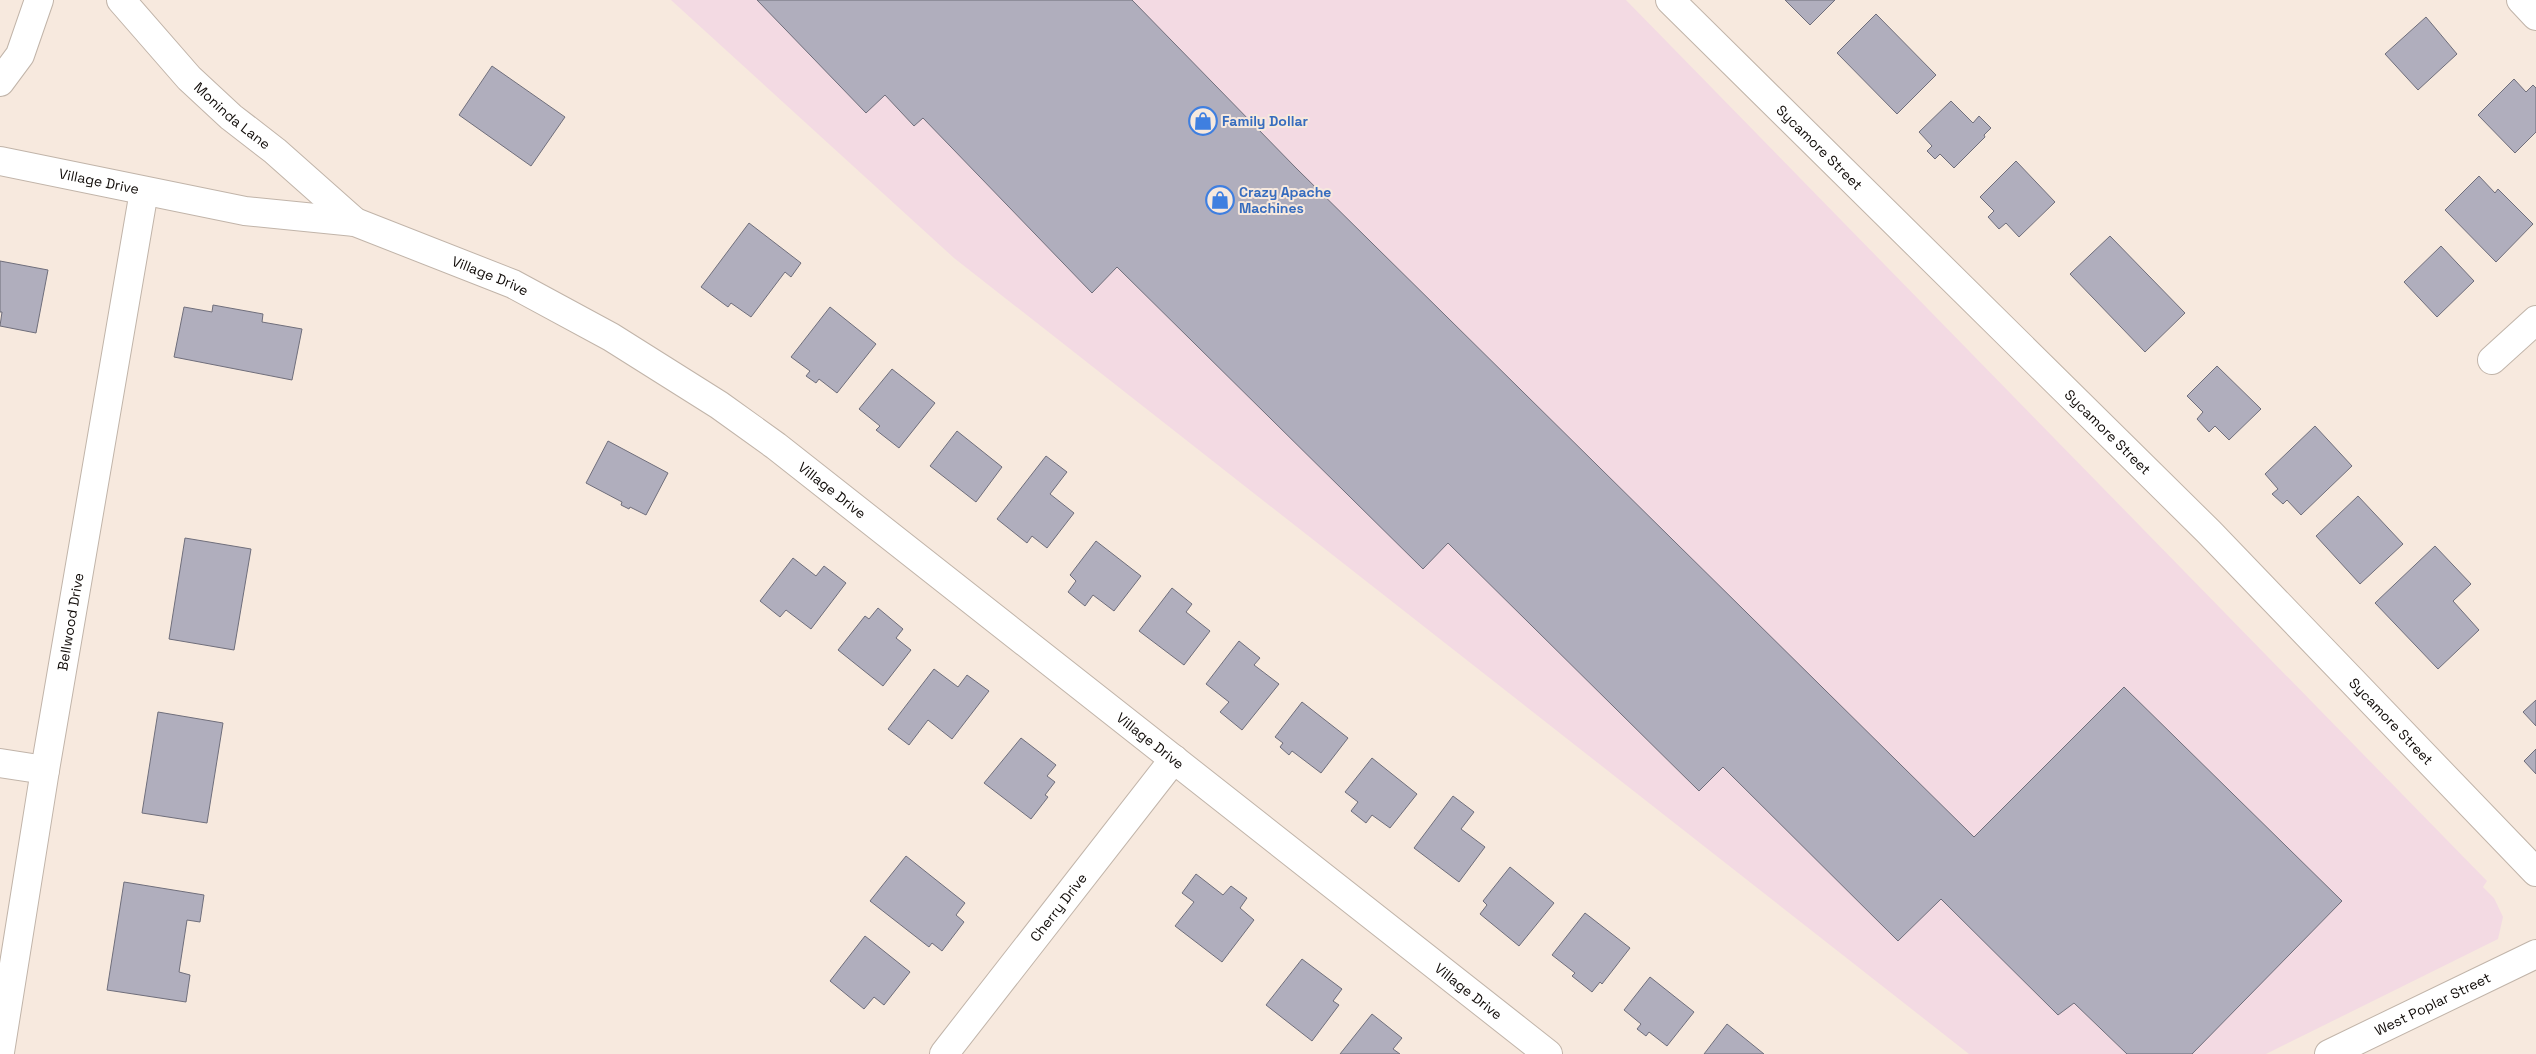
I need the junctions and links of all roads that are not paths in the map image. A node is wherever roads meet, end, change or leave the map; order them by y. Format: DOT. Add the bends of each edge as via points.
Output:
graph roads {
  1 [pos="39,0"];
  2 [pos="121,0"];
  3 [pos="1670,0"];
  4 [pos="2520,0"];
  5 [pos="2536,16"];
  6 [pos="0,82"];
  7 [pos="0,161"];
  8 [pos="144,191"];
  9 [pos="355,222"];
  10 [pos="2536,320"];
  11 [pos="2492,360"];
  12 [pos="1174,759"];
  13 [pos="0,763"];
  14 [pos="45,770"];
  15 [pos="2536,872"];
  16 [pos="2536,954"];
  17 [pos="0,1052"];
  18 [pos="944,1054"];
  19 [pos="1548,1054"];
  20 [pos="2329,1054"];
  1 -- 6 [label="street" via="20,55"];
  2 -- 9 [label="street, Moninda Lane" via="189,78"];
  3 -- 15 [label="street, Sycamore Street" via="2210,532"];
  4 -- 5 [label="street"];
  7 -- 8 [label="street, Village Drive"];
  8 -- 9 [label="street, Village Drive" via="244,211"];
  8 -- 14 [label="street, Bellwood Drive"];
  9 -- 12 [label="street, Village Drive" via="513,284 612,338 719,405 784,452"];
  10 -- 11 [label="street"];
  12 -- 18 [label="street, Cherry Drive"];
  12 -- 19 [label="street, Village Drive"];
  13 -- 14 [label="street"];
  14 -- 17 [label="street, Bellwood Drive"];
  16 -- 20 [label="street, West Poplar Street"];
}
